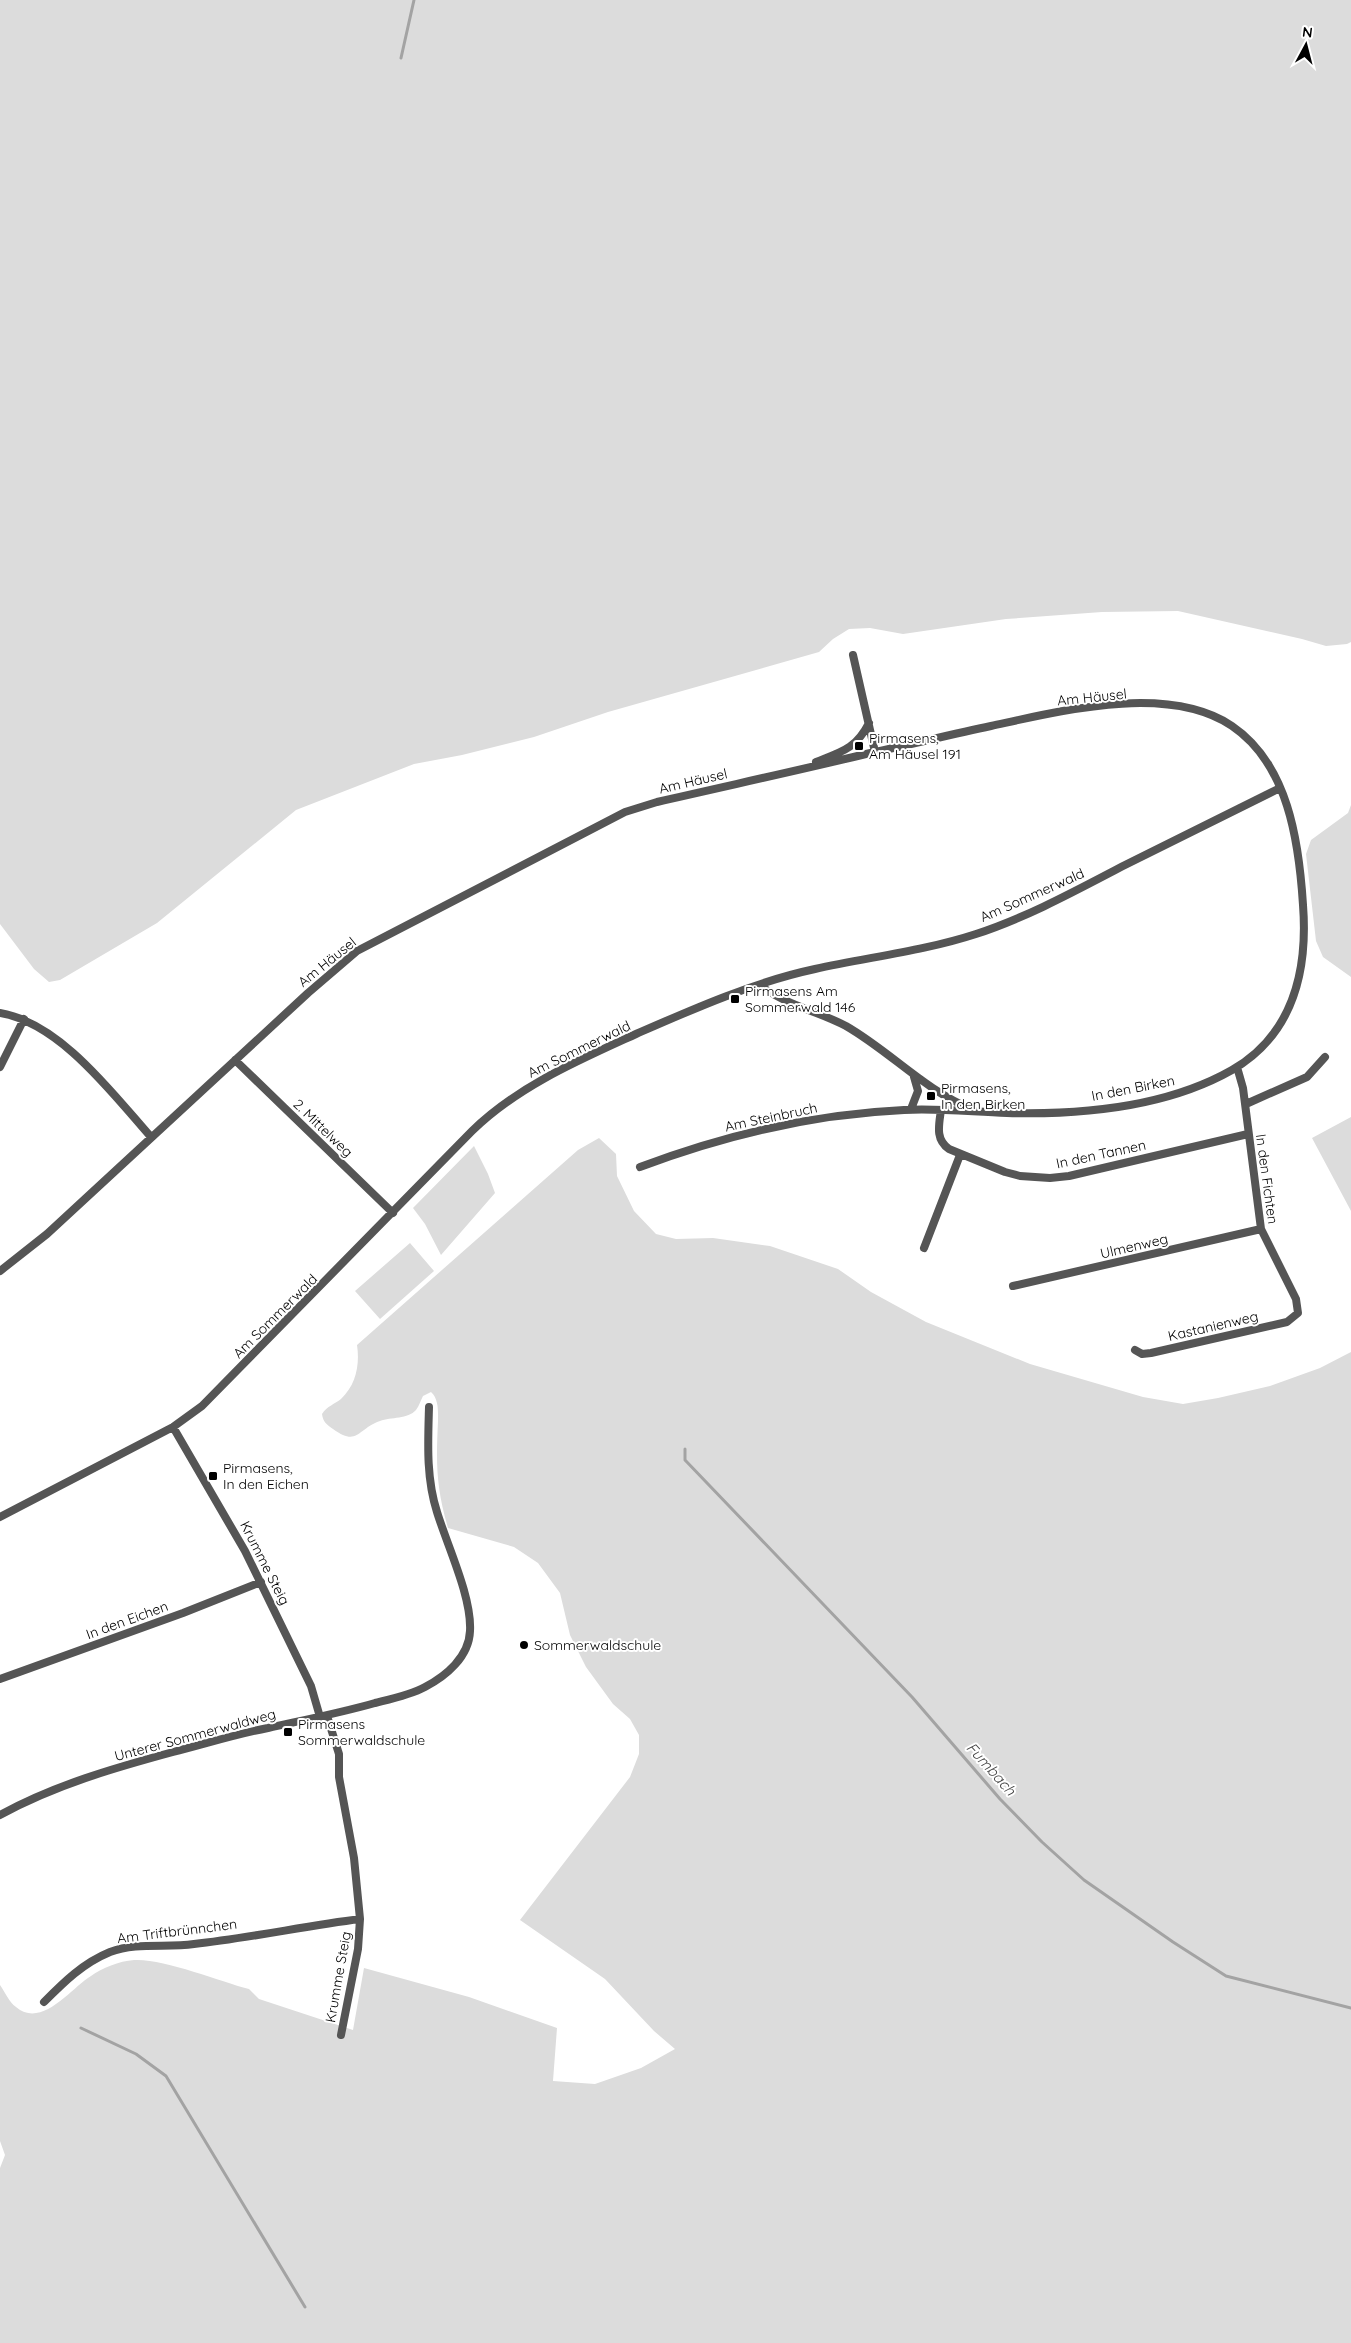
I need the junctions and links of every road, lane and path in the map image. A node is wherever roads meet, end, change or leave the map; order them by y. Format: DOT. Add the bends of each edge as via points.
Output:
graph roads {
  1 [pos="853,655"];
  2 [pos="869,723"];
  3 [pos="876,752"];
  4 [pos="797,770"];
  5 [pos="1280,788"];
  6 [pos="760,985"];
  7 [pos="0,1013"];
  8 [pos="24,1019"];
  9 [pos="1325,1057"];
  10 [pos="235,1060"];
  11 [pos="0,1067"];
  12 [pos="1237,1067"];
  13 [pos="914,1077"];
  14 [pos="1246,1104"];
  15 [pos="911,1109"];
  16 [pos="941,1110"];
  17 [pos="978,1112"];
  18 [pos="1248,1134"];
  19 [pos="151,1137"];
  20 [pos="960,1155"];
  21 [pos="640,1167"];
  22 [pos="393,1213"];
  23 [pos="1261,1229"];
  24 [pos="924,1248"];
  25 [pos="0,1271"];
  26 [pos="1013,1286"];
  27 [pos="1296,1316"];
  28 [pos="1135,1350"];
  29 [pos="430,1407"];
  30 [pos="173,1426"];
  31 [pos="0,1517"];
  32 [pos="260,1582"];
  33 [pos="0,1679"];
  34 [pos="323,1716"];
  35 [pos="0,1815"];
  36 [pos="360,1918"];
  37 [pos="44,2002"];
  38 [pos="341,2035"];
  1 -- 2 [label="street"];
  2 -- 3 [label="street"];
  2 -- 4 [label="street, Am Häusel" via="862,738 847,749"];
  3 -- 4 [label="street, Am Häusel"];
  3 -- 5 [label="street, Am Häusel" via="1068,710 1126,705 1172,706 1212,715 1243,734 1265,758"];
  4 -- 10 [label="street, Am Häusel" via="625,812 393,931 357,951 333,970"];
  5 -- 6 [label="street, Am Sommerwald" via="1000,926 939,944 814,969"];
  5 -- 12 [label="street, In den Birken" via="1291,820 1302,881 1305,926 1302,967 1285,1017 1256,1052"];
  6 -- 13 [label="street, In den Birken" via="774,995 846,1026"];
  6 -- 22 [label="street, Am Sommerwald" via="604,1049 517,1095 487,1116"];
  7 -- 8 [label="street"];
  8 -- 11 [label="street"];
  8 -- 19 [label="street" via="48,1032 72,1052"];
  9 -- 14 [label="street" via="1307,1077"];
  10 -- 19 [label="street, Am Häusel"];
  10 -- 22 [label="street, 2. Mittelweg"];
  12 -- 14 [label="street, In den Fichten"];
  12 -- 17 [label="street, In den Birken" via="1188,1090 1129,1104 1064,1112"];
  13 -- 15 [label="street" via="918,1091"];
  13 -- 17 [label="street, In den Birken" via="945,1097"];
  14 -- 18 [label="street, In den Fichten"];
  15 -- 16 [label="street, Am Steinbruch"];
  15 -- 21 [label="street, Am Steinbruch" via="765,1128 701,1145"];
  16 -- 17 [label="street, Am Steinbruch"];
  16 -- 20 [label="street, In den Tannen" via="940,1140"];
  18 -- 20 [label="street, In den Tannen" via="1050,1178 1013,1174"];
  18 -- 23 [label="street, In den Fichten"];
  19 -- 25 [label="street, Am Häusel" via="47,1234"];
  20 -- 24 [label="street"];
  22 -- 30 [label="street, Am Sommerwald" via="217,1392"];
  23 -- 26 [label="street, Ulmenweg"];
  23 -- 27 [label="street, In den Fichten" via="1296,1300 1299,1309"];
  27 -- 28 [label="street, Kastanienweg" via="1287,1322 1151,1353 1142,1354"];
  29 -- 34 [label="street, Unterer Sommerwaldweg" via="428,1454 431,1492 468,1609 469,1640 458,1661 424,1688"];
  30 -- 31 [label="street, Am Sommerwald"];
  30 -- 32 [label="street, Krumme Steig" via="228,1518"];
  32 -- 33 [label="street, In den Eichen" via="183,1614"];
  32 -- 34 [label="street, Krumme Steig"];
  34 -- 35 [label="street, Unterer Sommerwaldweg" via="122,1766 56,1788"];
  34 -- 36 [label="street, Krumme Steig" via="339,1754 339,1777 354,1858"];
  36 -- 37 [label="street, Am Triftbrünnchen" via="211,1942 112,1951 79,1970"];
  36 -- 38 [label="street, Krumme Steig" via="358,1949"];
}
